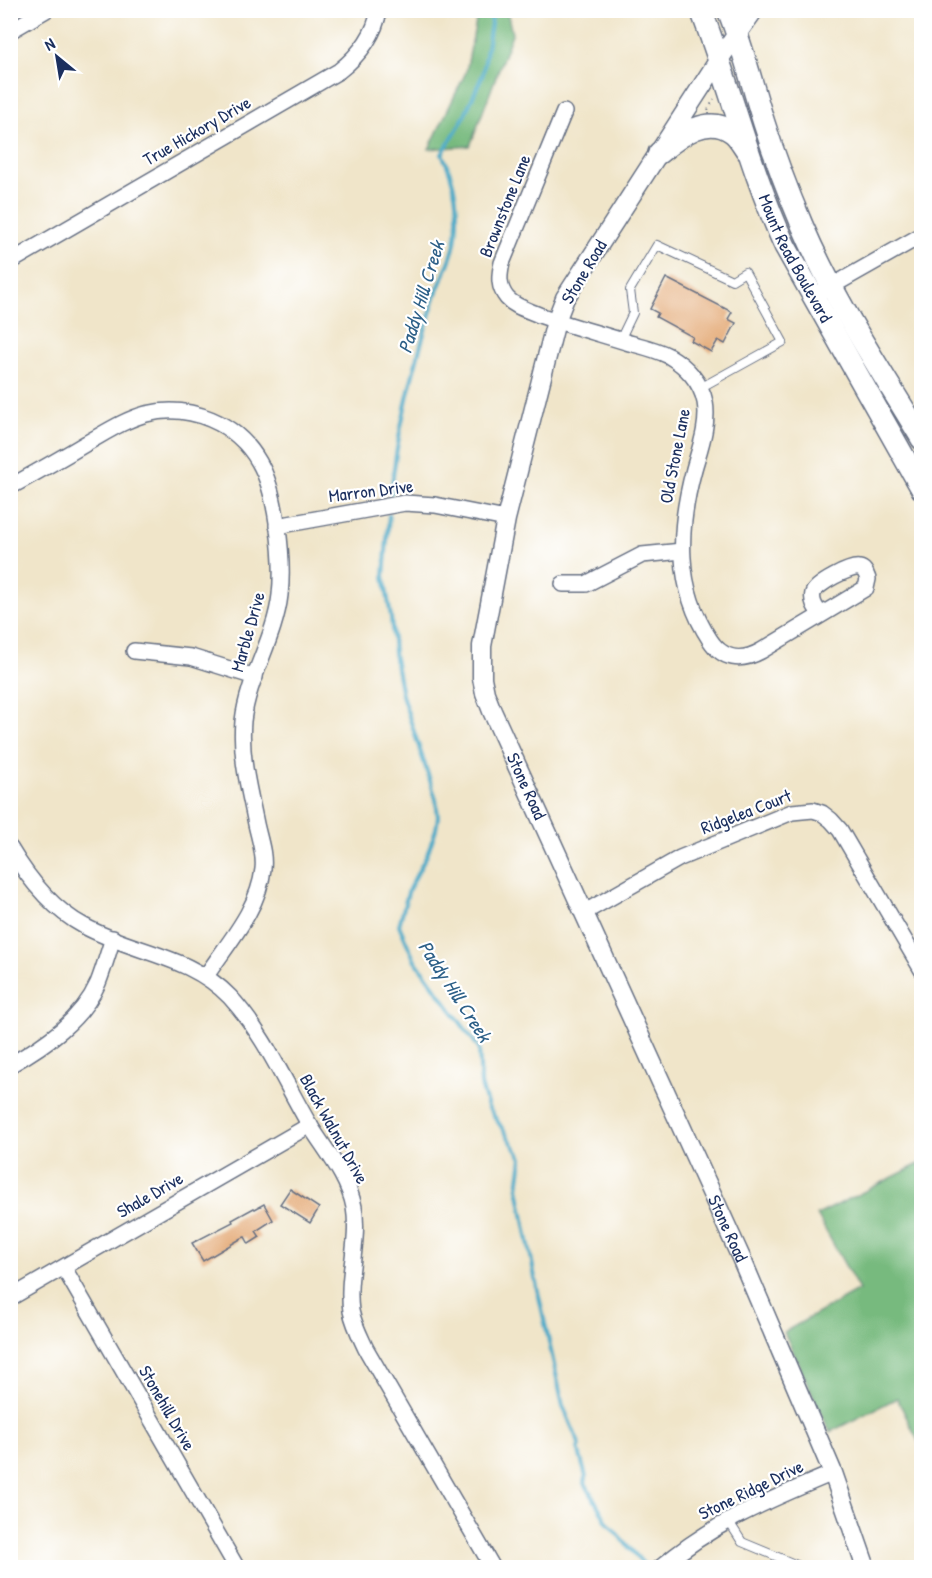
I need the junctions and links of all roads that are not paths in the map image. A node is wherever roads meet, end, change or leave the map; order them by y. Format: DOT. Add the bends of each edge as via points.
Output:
graph roads {
  1 [pos="46,10"];
  2 [pos="379,10"];
  3 [pos="701,10"];
  4 [pos="728,10"];
  5 [pos="754,10"];
  6 [pos="10,31"];
  7 [pos="738,34"];
  8 [pos="720,58"];
  9 [pos="564,112"];
  10 [pos="659,153"];
  11 [pos="752,159"];
  12 [pos="921,235"];
  13 [pos="10,262"];
  14 [pos="831,287"];
  15 [pos="812,297"];
  16 [pos="556,321"];
  17 [pos="620,340"];
  18 [pos="700,388"];
  19 [pos="921,439"];
  20 [pos="10,488"];
  21 [pos="921,489"];
  22 [pos="506,519"];
  23 [pos="277,526"];
  24 [pos="682,551"];
  25 [pos="563,584"];
  26 [pos="821,615"];
  27 [pos="134,651"];
  28 [pos="255,677"];
  29 [pos="10,848"];
  30 [pos="585,912"];
  31 [pos="113,938"];
  32 [pos="921,970"];
  33 [pos="206,976"];
  34 [pos="10,1065"];
  35 [pos="310,1125"];
  36 [pos="63,1268"];
  37 [pos="10,1298"];
  38 [pos="833,1473"];
  39 [pos="728,1520"];
  40 [pos="237,1568"];
  41 [pos="493,1568"];
  42 [pos="660,1568"];
  43 [pos="804,1568"];
  44 [pos="866,1568"];
  1 -- 6 [label="street"];
  2 -- 13 [label="street, True Hickory Drive" via="361,51 339,71"];
  3 -- 8 [label="main road, Mount Read Boulevard"];
  4 -- 7 [label="main road, Mount Read Boulevard"];
  5 -- 7 [label="street, Stone Road"];
  7 -- 8 [label="street, Stone Road"];
  7 -- 14 [label="main road, Mount Read Boulevard" via="783,177"];
  8 -- 10 [label="street, Stone Road"];
  8 -- 11 [label="main road, Mount Read Boulevard"];
  9 -- 16 [label="street, Brownstone Lane" via="502,263 500,279 503,292 511,301"];
  10 -- 11 [label="main road" via="685,132 715,126 732,132"];
  10 -- 16 [label="street, Stone Road" via="565,298"];
  11 -- 15 [label="main road, Mount Read Boulevard" via="770,214"];
  12 -- 14 [label="street"];
  14 -- 15 [label="street"];
  14 -- 19 [label="main road, Mount Read Boulevard"];
  15 -- 21 [label="main road, Mount Read Boulevard"];
  16 -- 17 [label="street, Old Stone Lane"];
  16 -- 22 [label="street, Stone Road"];
  17 -- 18 [label="street, Old Stone Lane" via="670,357 691,374"];
  17 -- 18 [label="lane" via="633,313 630,290 657,244 732,280 745,272 783,342"];
  18 -- 24 [label="street, Old Stone Lane" via="705,402 704,429 685,507"];
  20 -- 23 [label="street, Marble Drive" via="130,420 177,411 217,422 252,451 266,477"];
  22 -- 23 [label="street, Marron Drive" via="405,503"];
  22 -- 30 [label="street, Stone Road" via="482,646 483,686"];
  23 -- 28 [label="street, Marble Drive" via="282,569 280,596"];
  24 -- 25 [label="street" via="642,555 586,584"];
  24 -- 26 [label="street, Old Stone Lane" via="699,621 714,646 730,658 751,657"];
  27 -- 28 [label="street" via="191,657"];
  28 -- 33 [label="street, Marble Drive" via="244,718 242,747 259,836 261,881 249,912"];
  29 -- 31 [label="street, Black Walnut Drive" via="30,878 59,909 85,927"];
  30 -- 32 [label="street, Ridgelea Court" via="680,858 792,812 813,810 840,830"];
  30 -- 38 [label="street, Stone Road"];
  31 -- 33 [label="street, Black Walnut Drive" via="163,955"];
  31 -- 34 [label="street" via="88,1001 53,1037"];
  33 -- 35 [label="street, Black Walnut Drive" via="247,1017"];
  35 -- 36 [label="street, Shale Drive"];
  35 -- 41 [label="street, Black Walnut Drive" via="339,1170 353,1204 354,1324"];
  36 -- 37 [label="street, Shale Drive"];
  36 -- 40 [label="street, Stonehill Drive"];
  38 -- 39 [label="street, Stone Ridge Drive"];
  38 -- 44 [label="street, Stone Road"];
  39 -- 42 [label="street, Stone Ridge Drive" via="683,1548"];
  39 -- 43 [label="lane" via="742,1542"];
}
